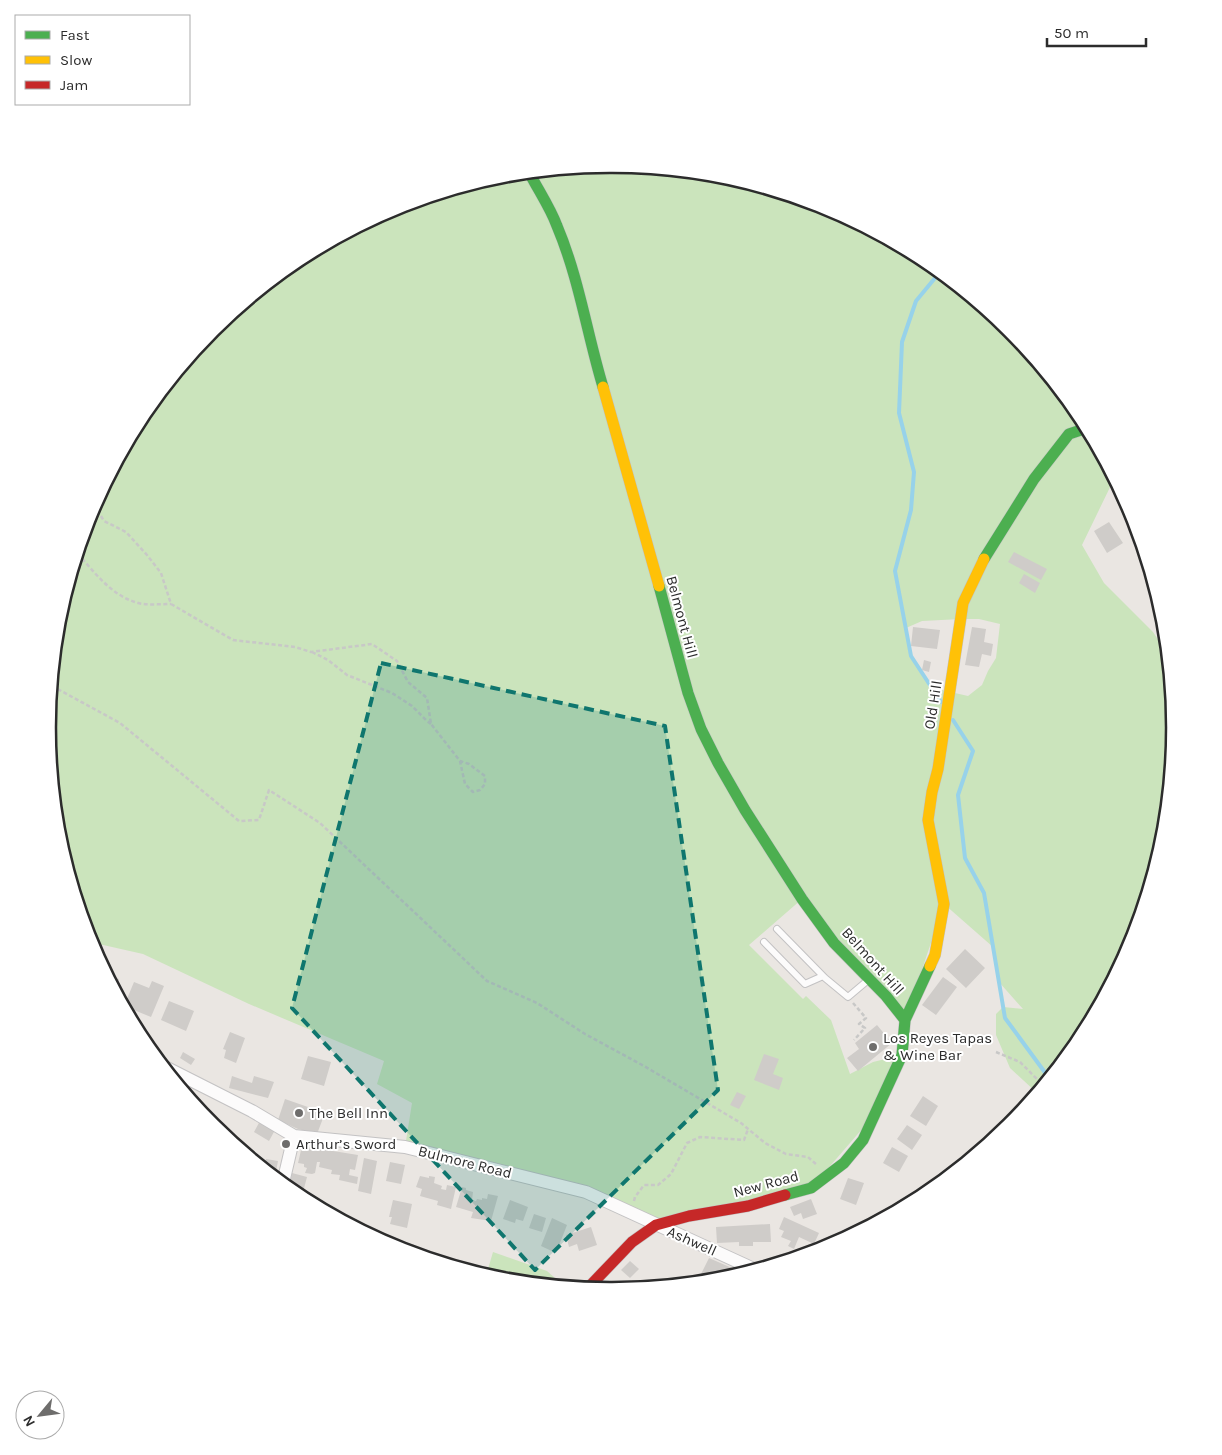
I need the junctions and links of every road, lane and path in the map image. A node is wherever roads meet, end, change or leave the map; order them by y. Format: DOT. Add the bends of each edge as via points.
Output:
graph roads {
  1 [pos="532,178"];
  2 [pos="1079,431"];
  3 [pos="99,513"];
  4 [pos="83,559"];
  5 [pos="171,604"];
  6 [pos="311,652"];
  7 [pos="57,689"];
  8 [pos="431,724"];
  9 [pos="460,760"];
  10 [pos="777,929"];
  11 [pos="764,942"];
  12 [pos="823,976"];
  13 [pos="870,978"];
  14 [pos="848,997"];
  15 [pos="905,1020"];
  16 [pos="854,1040"];
  17 [pos="996,1052"];
  18 [pos="178,1074"];
  19 [pos="1038,1080"];
  20 [pos="748,1129"];
  21 [pos="294,1136"];
  22 [pos="285,1176"];
  23 [pos="827,1176"];
  24 [pos="632,1214"];
  25 [pos="656,1225"];
  26 [pos="746,1265"];
  27 [pos="594,1282"];
  1 -- 13 [label="main road, Belmont Hill" via="556,225 574,274 591,347 688,693 701,729 745,810 802,899 834,943"];
  2 -- 15 [label="main road, Old Hill" via="1069,434 1034,479 987,552 963,603 928,820 944,904 935,955"];
  3 -- 5 [label="path" via="104,521 126,532 147,555 161,573"];
  4 -- 5 [label="path" via="106,586 121,596 142,604"];
  5 -- 6 [label="path" via="233,640 296,647"];
  6 -- 8 [label="path" via="347,675 392,693"];
  6 -- 8 [label="path" via="372,644 397,661 408,682 427,698"];
  7 -- 20 [label="path" via="120,722 239,821 259,820 269,790 320,823 487,981 537,1003"];
  8 -- 9 [label="path"];
  9 -- 9 [label="path" via="485,776 485,784 480,790 473,792 465,784"];
  10 -- 12 [label="lane"];
  11 -- 12 [label="lane" via="805,984"];
  12 -- 14 [label="lane"];
  13 -- 14 [label="lane"];
  13 -- 15 [label="main road, Belmont Hill"];
  14 -- 16 [label="path" via="866,1018 859,1024 864,1028"];
  15 -- 23 [label="main road, New Road" via="902,1054 863,1140 844,1164"];
  17 -- 19 [label="path" via="1020,1062"];
  18 -- 21 [label="street, Bulmore Road"];
  20 -- 23 [label="path" via="786,1154 808,1157"];
  20 -- 24 [label="path" via="744,1140 700,1137 687,1143 671,1174 658,1185 644,1185 635,1197"];
  21 -- 22 [label="street"];
  21 -- 24 [label="street, Bulmore Road" via="411,1148 586,1192"];
  23 -- 25 [label="main road, New Road" via="810,1188 748,1206"];
  24 -- 25 [label="street, Bulmore Road"];
  25 -- 26 [label="street, Ashwell"];
  25 -- 27 [label="main road, New Road" via="632,1242"];
}
